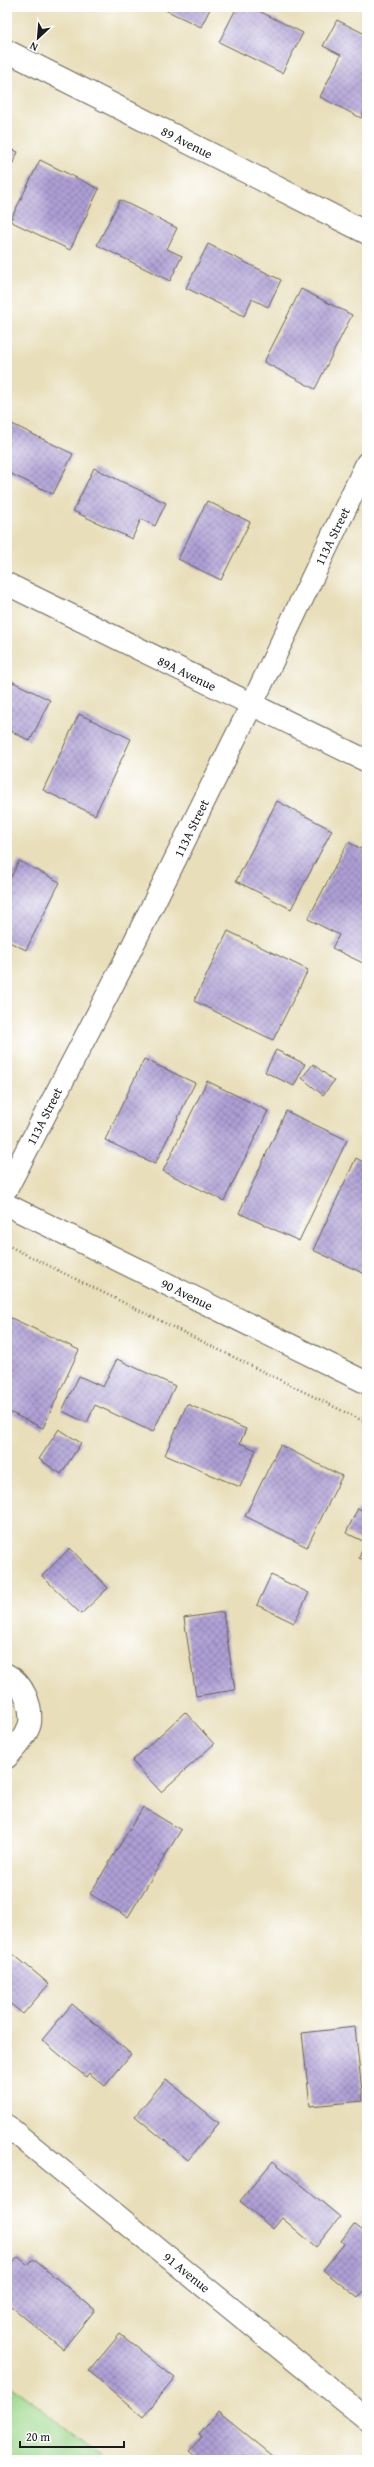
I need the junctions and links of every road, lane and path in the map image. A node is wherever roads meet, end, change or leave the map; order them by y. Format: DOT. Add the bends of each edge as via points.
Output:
graph roads {
  1 [pos="7,51"];
  2 [pos="367,233"];
  3 [pos="367,463"];
  4 [pos="7,584"];
  5 [pos="252,704"];
  6 [pos="367,761"];
  7 [pos="7,1188"];
  8 [pos="7,1204"];
  9 [pos="7,1245"];
  10 [pos="367,1383"];
  11 [pos="367,1423"];
  12 [pos="7,1675"];
  13 [pos="7,1757"];
  14 [pos="7,2126"];
  15 [pos="367,2419"];
  1 -- 2 [label="street, 89 Avenue"];
  3 -- 5 [label="street, 113A Street"];
  4 -- 5 [label="street, 89A Avenue"];
  5 -- 6 [label="street, 89A Avenue"];
  5 -- 7 [label="street, 113A Street" via="127,956"];
  8 -- 10 [label="street, 90 Avenue"];
  9 -- 11 [label="path"];
  12 -- 13 [label="street" via="13,1678 24,1692 30,1724"];
  14 -- 15 [label="street, 91 Avenue"];
}
